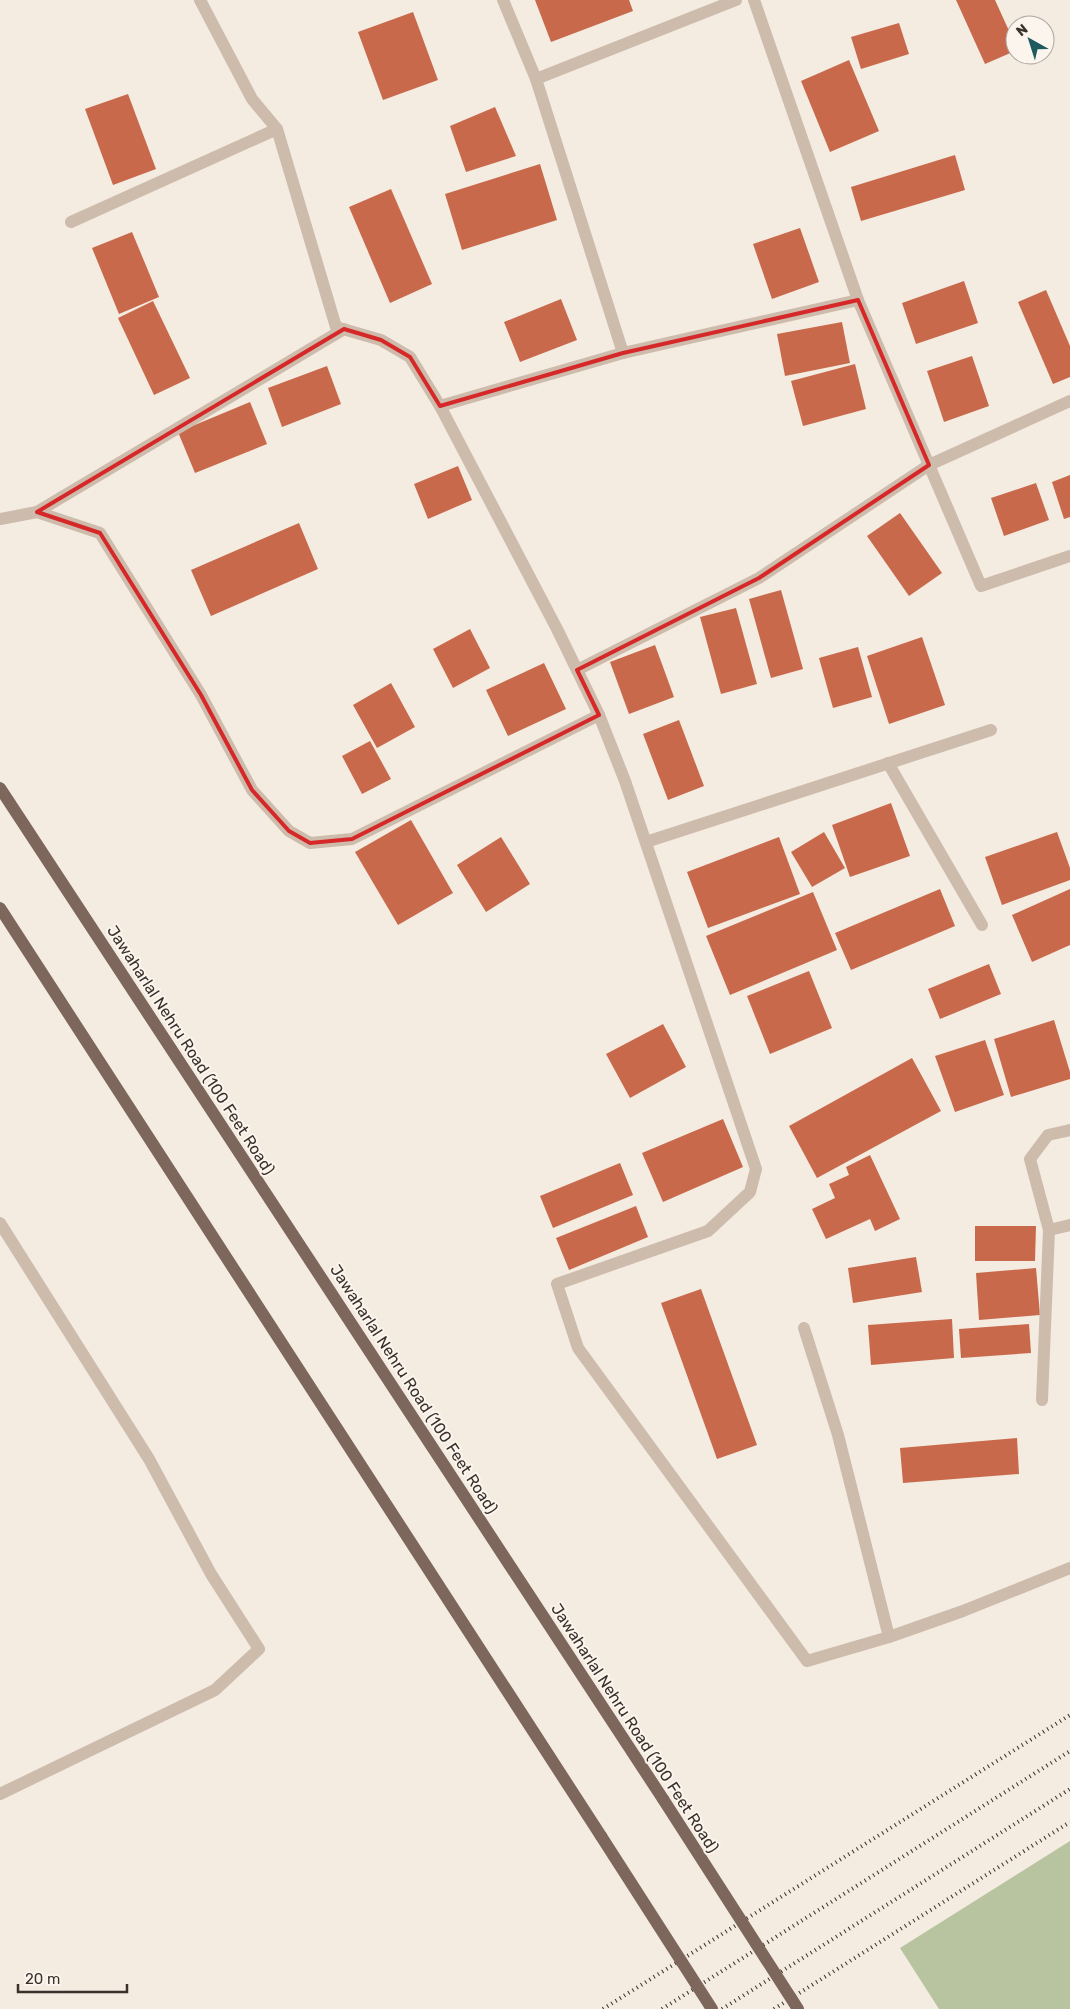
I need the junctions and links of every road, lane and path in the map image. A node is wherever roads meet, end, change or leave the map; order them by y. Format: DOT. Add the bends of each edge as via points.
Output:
graph roads {
  1 [pos="200,0"];
  2 [pos="503,0"];
  3 [pos="736,0"];
  4 [pos="754,0"];
  5 [pos="536,79"];
  6 [pos="277,129"];
  7 [pos="71,222"];
  8 [pos="858,300"];
  9 [pos="344,328"];
  10 [pos="623,354"];
  11 [pos="1070,401"];
  12 [pos="440,406"];
  13 [pos="929,465"];
  14 [pos="37,512"];
  15 [pos="0,519"];
  16 [pos="1070,556"];
  17 [pos="577,670"];
  18 [pos="599,715"];
  19 [pos="991,730"];
  20 [pos="888,763"];
  21 [pos="0,788"];
  22 [pos="646,842"];
  23 [pos="0,908"];
  24 [pos="982,925"];
  25 [pos="1070,1130"];
  26 [pos="0,1223"];
  27 [pos="1070,1225"];
  28 [pos="1049,1230"];
  29 [pos="804,1328"];
  30 [pos="1042,1400"];
  31 [pos="1070,1568"];
  32 [pos="889,1637"];
  33 [pos="0,1794"];
  34 [pos="712,2009"];
  35 [pos="798,2009"];
  1 -- 6 [label="street" via="252,99"];
  2 -- 5 [label="street"];
  3 -- 5 [label="street"];
  4 -- 8 [label="street"];
  5 -- 10 [label="street"];
  6 -- 7 [label="street"];
  6 -- 9 [label="street" via="336,327"];
  8 -- 10 [label="street"];
  8 -- 13 [label="street"];
  9 -- 12 [label="street" via="381,340 410,356"];
  9 -- 14 [label="street"];
  10 -- 12 [label="street"];
  11 -- 13 [label="street"];
  12 -- 17 [label="street"];
  13 -- 16 [label="street" via="981,586"];
  13 -- 17 [label="street" via="759,578"];
  14 -- 15 [label="street"];
  14 -- 18 [label="street" via="100,532 201,695 252,790 288,830 310,843 352,839"];
  17 -- 18 [label="street"];
  18 -- 22 [label="street"];
  19 -- 20 [label="street"];
  20 -- 22 [label="street"];
  20 -- 24 [label="street"];
  21 -- 35 [label="main road, Jawaharlal Nehru Road (100 Feet Road), bridge"];
  22 -- 32 [label="street" via="756,1170 750,1192 708,1231 557,1284 562,1301 578,1348 807,1661"];
  23 -- 34 [label="main road, bridge"];
  25 -- 28 [label="street" via="1048,1134 1030,1159"];
  26 -- 33 [label="street" via="149,1459 211,1574 258,1649 215,1690"];
  27 -- 28 [label="street"];
  28 -- 30 [label="street"];
  29 -- 32 [label="street" via="838,1435"];
  31 -- 32 [label="street"];
}
